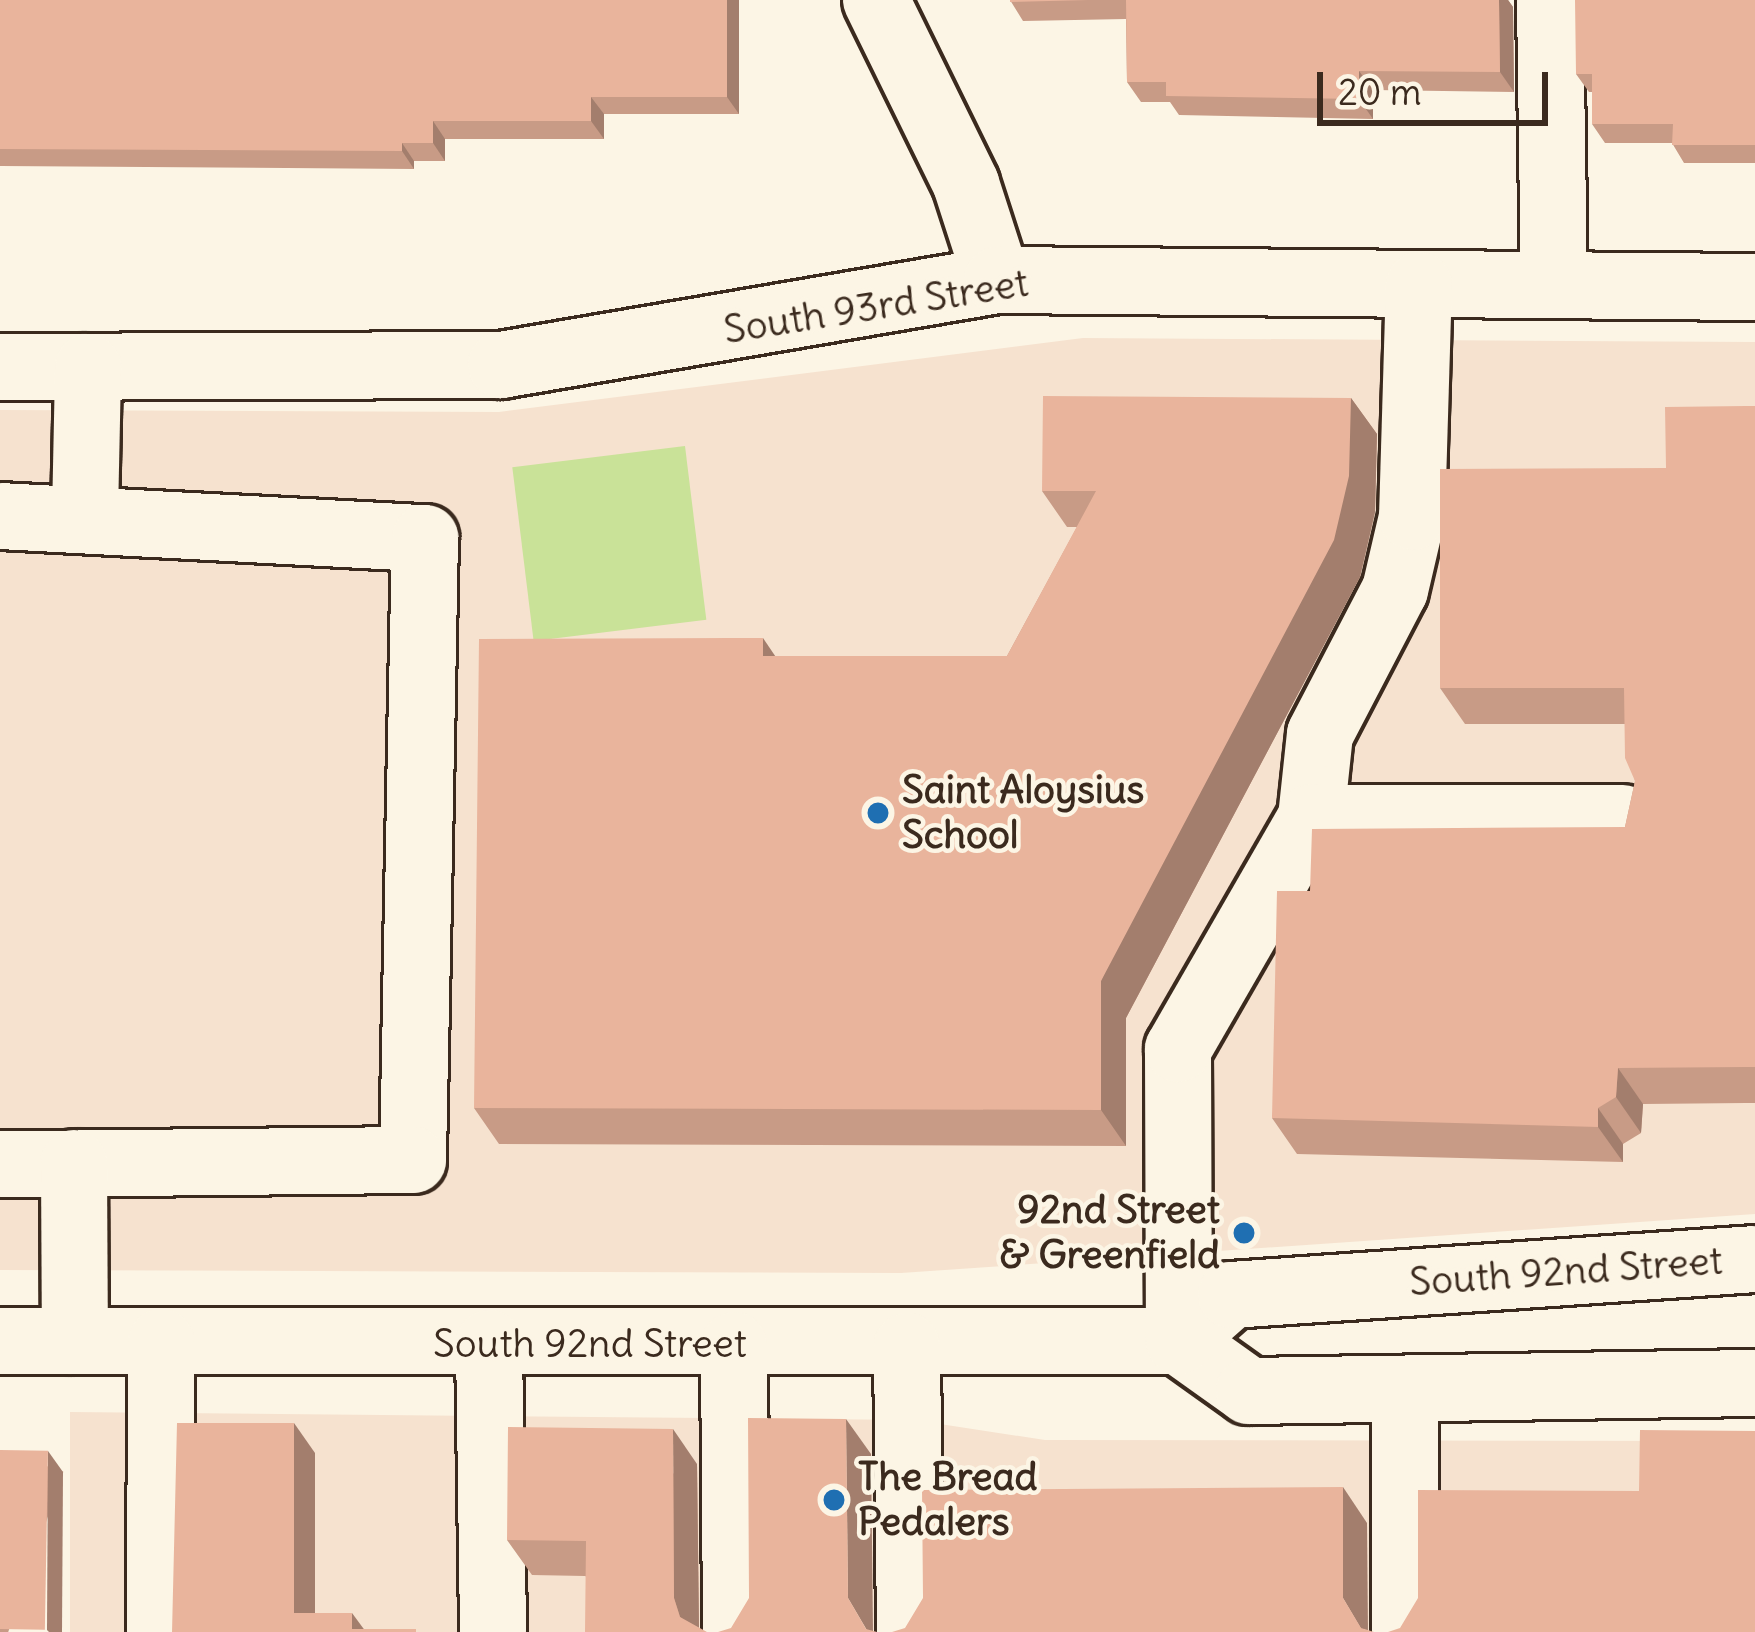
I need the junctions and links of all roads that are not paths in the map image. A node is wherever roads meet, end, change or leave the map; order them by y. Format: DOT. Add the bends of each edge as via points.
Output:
graph roads {
  1 [pos="876,0"];
  2 [pos="1550,0"];
  3 [pos="998,280"];
  4 [pos="1419,285"];
  5 [pos="1554,285"];
  6 [pos="1755,287"];
  7 [pos="88,367"];
  8 [pos="0,368"];
  9 [pos="85,515"];
  10 [pos="0,516"];
  11 [pos="1311,818"];
  12 [pos="1623,818"];
  13 [pos="74,1163"];
  14 [pos="0,1164"];
  15 [pos="1755,1258"];
  16 [pos="0,1341"];
  17 [pos="75,1341"];
  18 [pos="1179,1341"];
  19 [pos="161,1342"];
  20 [pos="489,1343"];
  21 [pos="734,1345"];
  22 [pos="907,1346"];
  23 [pos="1755,1383"];
  24 [pos="1405,1393"];
  25 [pos="160,1632"];
  26 [pos="493,1632"];
  27 [pos="736,1632"];
  28 [pos="910,1632"];
  29 [pos="1405,1632"];
  1 -- 3 [label="street" via="967,184"];
  2 -- 5 [label="street"];
  3 -- 4 [label="street, South 93rd Street"];
  3 -- 7 [label="street, South 93rd Street" via="501,365"];
  4 -- 5 [label="street, South 93rd Street"];
  4 -- 11 [label="street" via="1412,517 1395,590 1320,734"];
  5 -- 6 [label="street, South 93rd Street"];
  7 -- 8 [label="street, South 93rd Street"];
  7 -- 9 [label="street"];
  9 -- 10 [label="street"];
  9 -- 13 [label="street" via="424,538 424,562 413,1160"];
  11 -- 12 [label="street"];
  11 -- 18 [label="street" via="1178,1049"];
  13 -- 14 [label="street"];
  13 -- 17 [label="street"];
  15 -- 18 [label="street, South 92nd Street" via="1231,1295"];
  16 -- 17 [label="street, South 92nd Street"];
  17 -- 19 [label="street, South 92nd Street"];
  18 -- 22 [label="street, South 92nd Street"];
  18 -- 24 [label="street" via="1249,1391"];
  19 -- 20 [label="street, South 92nd Street"];
  19 -- 25 [label="street"];
  20 -- 21 [label="street, South 92nd Street"];
  20 -- 26 [label="street"];
  21 -- 22 [label="street, South 92nd Street"];
  21 -- 27 [label="street"];
  22 -- 28 [label="street"];
  23 -- 24 [label="street"];
  24 -- 29 [label="street"];
}
